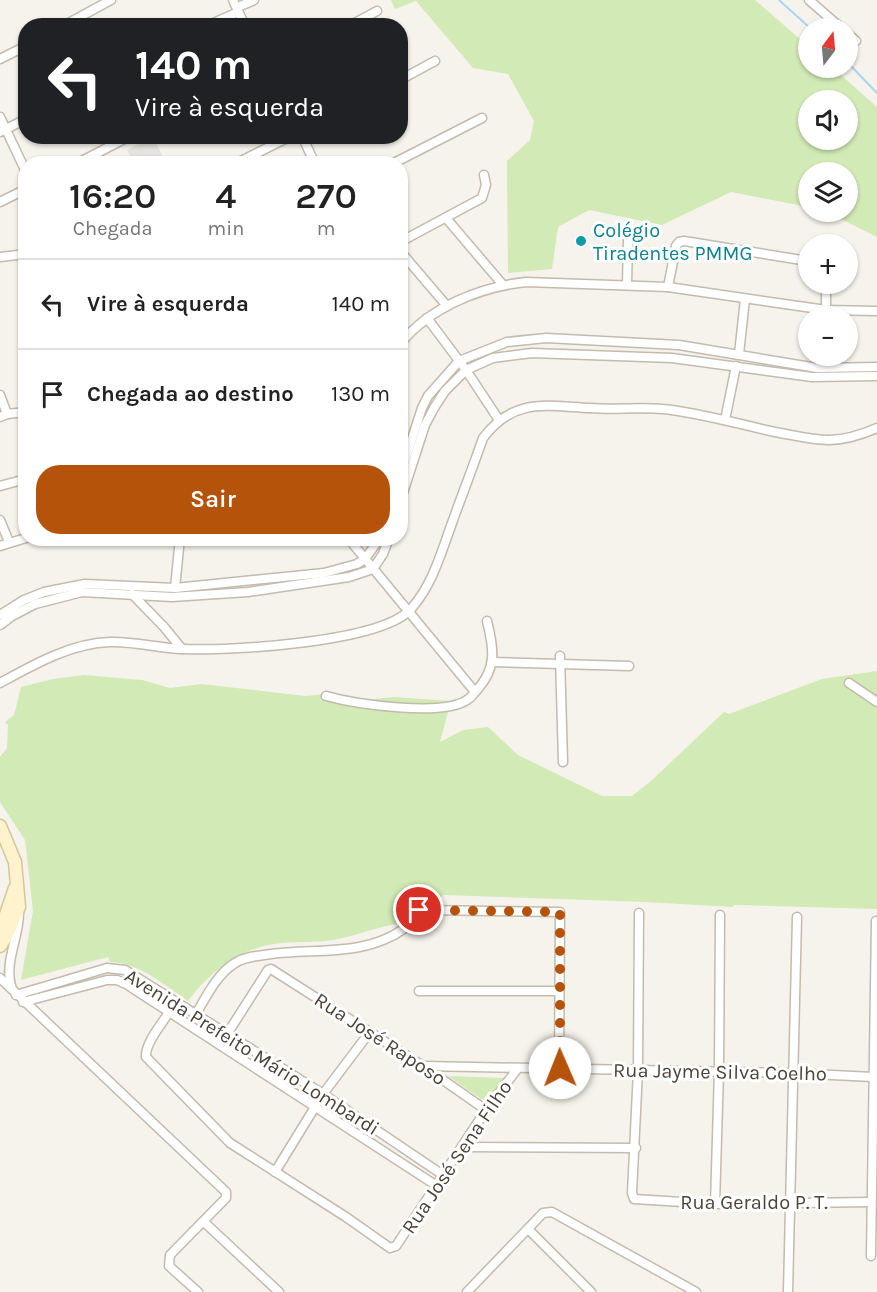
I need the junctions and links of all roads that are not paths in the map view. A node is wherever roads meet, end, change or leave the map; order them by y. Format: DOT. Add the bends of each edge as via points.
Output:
graph roads {
  1 [pos="111,0"];
  2 [pos="254,0"];
  3 [pos="809,0"];
  4 [pos="236,6"];
  5 [pos="376,11"];
  6 [pos="78,18"];
  7 [pos="219,18"];
  8 [pos="363,18"];
  9 [pos="830,18"];
  10 [pos="18,50"];
  11 [pos="0,59"];
  12 [pos="435,61"];
  13 [pos="408,76"];
  14 [pos="0,117"];
  15 [pos="482,118"];
  16 [pos="18,123"];
  17 [pos="3,131"];
  18 [pos="115,144"];
  19 [pos="275,144"];
  20 [pos="91,156"];
  21 [pos="251,156"];
  22 [pos="408,156"];
  23 [pos="18,158"];
  24 [pos="484,176"];
  25 [pos="18,193"];
  26 [pos="0,202"];
  27 [pos="446,218"];
  28 [pos="408,238"];
  29 [pos="628,239"];
  30 [pos="18,255"];
  31 [pos="0,257"];
  32 [pos="798,259"];
  33 [pos="408,260"];
  34 [pos="503,285"];
  35 [pos="627,285"];
  36 [pos="668,287"];
  37 [pos="745,299"];
  38 [pos="447,306"];
  39 [pos="798,306"];
  40 [pos="858,311"];
  41 [pos="877,311"];
  42 [pos="427,318"];
  43 [pos="408,335"];
  44 [pos="739,354"];
  45 [pos="459,361"];
  46 [pos="736,366"];
  47 [pos="877,367"];
  48 [pos="466,370"];
  49 [pos="877,376"];
  50 [pos="0,395"];
  51 [pos="18,413"];
  52 [pos="3,416"];
  53 [pos="499,420"];
  54 [pos="725,420"];
  55 [pos="877,428"];
  56 [pos="408,451"];
  57 [pos="408,478"];
  58 [pos="18,481"];
  59 [pos="0,486"];
  60 [pos="0,519"];
  61 [pos="18,540"];
  62 [pos="9,542"];
  63 [pos="0,546"];
  64 [pos="179,546"];
  65 [pos="354,546"];
  66 [pos="374,546"];
  67 [pos="386,546"];
  68 [pos="365,559"];
  69 [pos="373,569"];
  70 [pos="175,588"];
  71 [pos="132,594"];
  72 [pos="409,611"];
  73 [pos="0,615"];
  74 [pos="487,621"];
  75 [pos="0,625"];
  76 [pos="182,649"];
  77 [pos="560,660"];
  78 [pos="492,662"];
  79 [pos="629,666"];
  80 [pos="0,683"];
  81 [pos="849,683"];
  82 [pos="475,692"];
  83 [pos="326,696"];
  84 [pos="877,702"];
  85 [pos="563,762"];
  86 [pos="0,826"];
  87 [pos="17,884"];
  88 [pos="19,907"];
  89 [pos="639,913"];
  90 [pos="720,915"];
  91 [pos="797,917"];
  92 [pos="876,921"];
  93 [pos="0,932"];
  94 [pos="0,946"];
  95 [pos="257,956"];
  96 [pos="8,966"];
  97 [pos="107,968"];
  98 [pos="271,970"];
  99 [pos="0,976"];
  100 [pos="107,980"];
  101 [pos="0,987"];
  102 [pos="419,991"];
  103 [pos="559,991"];
  104 [pos="14,993"];
  105 [pos="23,1002"];
  106 [pos="169,1012"];
  107 [pos="196,1014"];
  108 [pos="226,1032"];
  109 [pos="369,1033"];
  110 [pos="220,1045"];
  111 [pos="423,1066"];
  112 [pos="518,1068"];
  113 [pos="560,1068"];
  114 [pos="638,1070"];
  115 [pos="719,1071"];
  116 [pos="792,1073"];
  117 [pos="873,1077"];
  118 [pos="323,1094"];
  119 [pos="315,1106"];
  120 [pos="486,1110"];
  121 [pos="463,1147"];
  122 [pos="636,1148"];
  123 [pos="275,1172"];
  124 [pos="443,1175"];
  125 [pos="437,1186"];
  126 [pos="792,1202"];
  127 [pos="871,1202"];
  128 [pos="715,1204"];
  129 [pos="204,1222"];
  130 [pos="528,1229"];
  131 [pos="871,1256"];
  132 [pos="471,1291"];
  133 [pos="198,1292"];
  134 [pos="279,1292"];
  135 [pos="591,1292"];
  136 [pos="696,1292"];
  137 [pos="788,1292"];
  1 -- 6 [label="street"];
  2 -- 4 [label="street"];
  3 -- 9 [label="street"];
  4 -- 7 [label="street"];
  5 -- 8 [label="street"];
  10 -- 11 [label="street"];
  12 -- 13 [label="street"];
  14 -- 17 [label="street"];
  15 -- 22 [label="street"];
  16 -- 17 [label="street"];
  17 -- 23 [label="street"];
  18 -- 20 [label="street"];
  19 -- 21 [label="street"];
  24 -- 27 [label="street" via="482,198"];
  25 -- 26 [label="street"];
  27 -- 28 [label="street"];
  27 -- 34 [label="street"];
  29 -- 35 [label="street"];
  30 -- 31 [label="street"];
  32 -- 36 [label="street" via="679,242"];
  33 -- 38 [label="street"];
  34 -- 35 [label="street"];
  34 -- 38 [label="street"];
  35 -- 36 [label="street"];
  36 -- 37 [label="street"];
  37 -- 39 [label="street"];
  37 -- 44 [label="street"];
  38 -- 42 [label="street"];
  40 -- 41 [label="street"];
  42 -- 43 [label="street"];
  42 -- 45 [label="street"];
  44 -- 45 [label="street" via="679,345 537,339 507,342"];
  44 -- 47 [label="street" via="817,368"];
  45 -- 48 [label="street"];
  45 -- 56 [label="street" via="428,396"];
  46 -- 48 [label="street" via="672,358 532,352 493,358"];
  46 -- 49 [label="street" via="812,377"];
  46 -- 54 [label="street"];
  48 -- 53 [label="street"];
  48 -- 57 [label="street" via="445,391 426,425"];
  50 -- 52 [label="street"];
  51 -- 52 [label="street"];
  53 -- 54 [label="street" via="535,405 662,409"];
  53 -- 72 [label="street" via="483,438 430,581"];
  54 -- 55 [label="street" via="830,440"];
  58 -- 59 [label="street"];
  60 -- 62 [label="street"];
  61 -- 62 [label="street"];
  62 -- 63 [label="street"];
  64 -- 70 [label="street"];
  65 -- 68 [label="street"];
  66 -- 68 [label="street"];
  67 -- 69 [label="street"];
  68 -- 69 [label="street"];
  68 -- 70 [label="street" via="324,573"];
  69 -- 71 [label="street" via="349,577 248,592 172,597"];
  69 -- 72 [label="street"];
  70 -- 73 [label="street" via="85,584 44,592"];
  71 -- 75 [label="street" via="82,592 62,596 35,604"];
  71 -- 76 [label="street"];
  72 -- 76 [label="street" via="373,629 322,640"];
  72 -- 82 [label="street"];
  74 -- 78 [label="street"];
  76 -- 80 [label="street" via="109,641 66,651"];
  77 -- 78 [label="street"];
  77 -- 79 [label="street"];
  77 -- 85 [label="street"];
  78 -- 82 [label="street" via="486,680"];
  81 -- 84 [label="street"];
  82 -- 83 [label="street" via="456,705 413,708"];
  86 -- 87 [label="main road" via="15,862"];
  87 -- 88 [label="main road"];
  87 -- 93 [label="main road"];
  88 -- 94 [label="main road"];
  88 -- 96 [label="street"];
  89 -- 114 [label="street"];
  90 -- 115 [label="street"];
  91 -- 116 [label="street"];
  92 -- 117 [label="street"];
  95 -- 98 [label="street, Rua José Raposo"];
  95 -- 103 [label="street" via="373,945 407,927 419,910 560,912"];
  95 -- 107 [label="street" via="235,963 220,977"];
  96 -- 99 [label="street"];
  96 -- 104 [label="street"];
  97 -- 100 [label="street"];
  97 -- 104 [label="street, Avenida Prefeito Mário Lombardi"];
  97 -- 107 [label="street, Avenida Prefeito Mário Lombardi" via="125,970"];
  98 -- 108 [label="street"];
  98 -- 109 [label="street, Rua José Raposo"];
  99 -- 104 [label="street"];
  100 -- 105 [label="street, Avenida Prefeito Mário Lombardi"];
  100 -- 106 [label="street, Avenida Prefeito Mário Lombardi" via="126,984"];
  101 -- 104 [label="street"];
  102 -- 103 [label="street"];
  103 -- 113 [label="street"];
  104 -- 105 [label="street"];
  105 -- 129 [label="street" via="226,1192 226,1198"];
  106 -- 110 [label="street, Avenida Prefeito Mário Lombardi"];
  106 -- 123 [label="street" via="146,1058 230,1143"];
  107 -- 108 [label="street, Avenida Prefeito Mário Lombardi"];
  108 -- 110 [label="street"];
  108 -- 118 [label="street, Avenida Prefeito Mário Lombardi"];
  109 -- 111 [label="street, Rua José Raposo"];
  109 -- 118 [label="street"];
  110 -- 119 [label="street, Avenida Prefeito Mário Lombardi"];
  111 -- 112 [label="street, Rua Jayme Silva Coelho"];
  111 -- 120 [label="street, Rua José Raposo"];
  112 -- 113 [label="street, Rua Jayme Silva Coelho"];
  112 -- 120 [label="street, Rua José Sena Filho"];
  113 -- 114 [label="street, Rua Jayme Silva Coelho"];
  114 -- 115 [label="street, Rua Jayme Silva Coelho"];
  114 -- 122 [label="street"];
  115 -- 116 [label="street, Rua Jayme Silva Coelho"];
  115 -- 128 [label="street"];
  116 -- 117 [label="street, Rua Jayme Silva Coelho"];
  116 -- 126 [label="street"];
  117 -- 127 [label="street"];
  118 -- 119 [label="street"];
  118 -- 124 [label="street, Avenida Prefeito Mário Lombardi"];
  119 -- 123 [label="street"];
  119 -- 125 [label="street, Avenida Prefeito Mário Lombardi"];
  120 -- 121 [label="street, Rua José Sena Filho"];
  121 -- 122 [label="street"];
  121 -- 124 [label="street, Rua José Sena Filho"];
  122 -- 128 [label="street, Rua Geraldo P. T." via="632,1193 637,1200"];
  123 -- 125 [label="street, Rua José Sena Filho" via="390,1248 396,1246"];
  124 -- 125 [label="street, Rua José Sena Filho"];
  126 -- 127 [label="street, Rua Geraldo P. T."];
  126 -- 128 [label="street, Rua Geraldo P. T."];
  126 -- 137 [label="street"];
  127 -- 131 [label="street"];
  129 -- 133 [label="street" via="170,1255 169,1266"];
  129 -- 134 [label="street"];
  130 -- 132 [label="street"];
  130 -- 135 [label="street"];
  130 -- 136 [label="street" via="543,1213 552,1212"];
}
